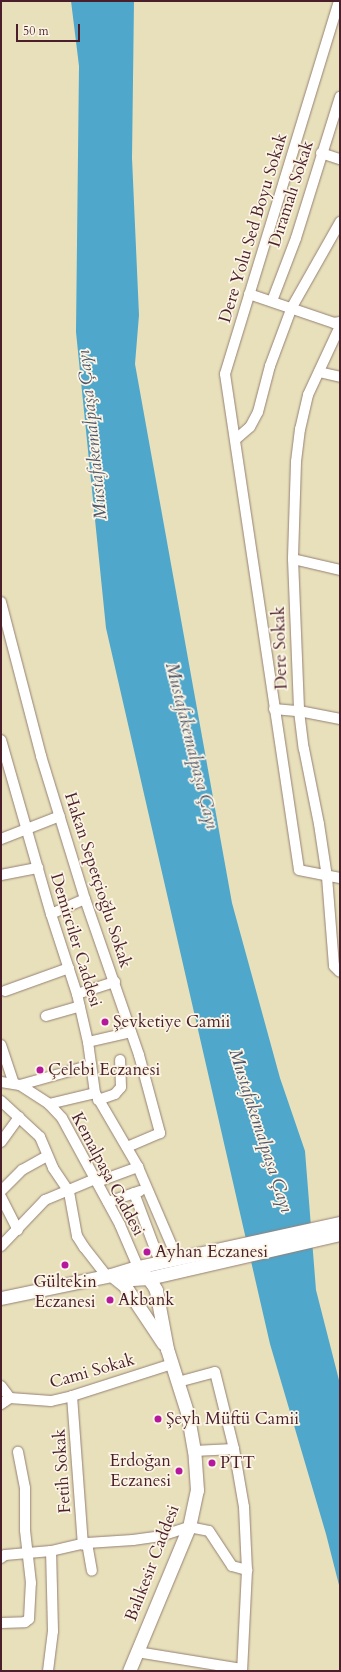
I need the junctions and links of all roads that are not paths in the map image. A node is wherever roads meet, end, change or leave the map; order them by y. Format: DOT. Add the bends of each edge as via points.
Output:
graph roads {
  1 [pos="339,1"];
  2 [pos="335,30"];
  3 [pos="340,97"];
  4 [pos="321,153"];
  5 [pos="340,159"];
  6 [pos="340,222"];
  7 [pos="249,294"];
  8 [pos="272,301"];
  9 [pos="292,308"];
  10 [pos="340,322"];
  11 [pos="340,326"];
  12 [pos="319,372"];
  13 [pos="340,377"];
  14 [pos="236,439"];
  15 [pos="293,559"];
  16 [pos="340,570"];
  17 [pos="1,602"];
  18 [pos="274,709"];
  19 [pos="299,711"];
  20 [pos="340,719"];
  21 [pos="1,740"];
  22 [pos="60,816"];
  23 [pos="28,828"];
  24 [pos="1,839"];
  25 [pos="38,868"];
  26 [pos="1,875"];
  27 [pos="327,877"];
  28 [pos="340,878"];
  29 [pos="85,899"];
  30 [pos="51,914"];
  31 [pos="69,968"];
  32 [pos="340,972"];
  33 [pos="115,982"];
  34 [pos="5,991"];
  35 [pos="78,994"];
  36 [pos="80,1006"];
  37 [pos="46,1016"];
  38 [pos="131,1032"];
  39 [pos="88,1042"];
  40 [pos="1,1045"];
  41 [pos="120,1060"];
  42 [pos="91,1065"];
  43 [pos="1,1082"];
  44 [pos="17,1085"];
  45 [pos="97,1096"];
  46 [pos="1,1102"];
  47 [pos="49,1104"];
  48 [pos="19,1117"];
  49 [pos="1,1142"];
  50 [pos="127,1147"];
  51 [pos="47,1156"];
  52 [pos="138,1167"];
  53 [pos="96,1180"];
  54 [pos="147,1188"];
  55 [pos="1,1191"];
  56 [pos="69,1192"];
  57 [pos="134,1193"];
  58 [pos="1,1197"];
  59 [pos="108,1202"];
  60 [pos="340,1223"];
  61 [pos="18,1230"];
  62 [pos="340,1234"];
  63 [pos="1,1246"];
  64 [pos="178,1258"];
  65 [pos="201,1260"];
  66 [pos="160,1262"];
  67 [pos="138,1267"];
  68 [pos="109,1275"];
  69 [pos="149,1278"];
  70 [pos="132,1279"];
  71 [pos="2,1295"];
  72 [pos="134,1299"];
  73 [pos="167,1349"];
  74 [pos="172,1364"];
  75 [pos="178,1382"];
  76 [pos="1,1386"];
  77 [pos="72,1396"];
  78 [pos="10,1398"];
  79 [pos="1,1404"];
  80 [pos="234,1449"];
  81 [pos="194,1451"];
  82 [pos="18,1452"];
  83 [pos="189,1527"];
  84 [pos="85,1544"];
  85 [pos="51,1551"];
  86 [pos="28,1552"];
  87 [pos="1,1558"];
  88 [pos="247,1570"];
  89 [pos="92,1571"];
  90 [pos="1,1623"];
  91 [pos="137,1652"];
  92 [pos="242,1670"];
  93 [pos="48,1671"];
  94 [pos="129,1671"];
  1 -- 2 [label="street, Dere Yolu Sed Boyu Sokak"];
  2 -- 7 [label="street, Dere Yolu Sed Boyu Sokak"];
  3 -- 4 [label="street, Dıramalı Sokak"];
  4 -- 5 [label="street"];
  4 -- 8 [label="street, Dıramalı Sokak" via="296,238"];
  6 -- 9 [label="street"];
  7 -- 8 [label="street"];
  7 -- 14 [label="street, Dere Yolu Sed Boyu Sokak" via="225,374"];
  8 -- 9 [label="street"];
  9 -- 10 [label="street" via="334,323"];
  9 -- 14 [label="street" via="270,366 258,412 250,427"];
  11 -- 12 [label="street, Dere Sokak"];
  12 -- 13 [label="street"];
  12 -- 15 [label="street, Dere Sokak" via="308,396 300,429 296,462"];
  14 -- 18 [label="street, Dere Yolu Sed Boyu Sokak"];
  15 -- 16 [label="street"];
  15 -- 19 [label="street, Dere Sokak"];
  17 -- 22 [label="street, Hakan Sepetçioğlu Sokak" via="41,756"];
  18 -- 19 [label="street"];
  18 -- 27 [label="street, Dere Yolu Sed Boyu Sokak" via="299,870"];
  19 -- 20 [label="street"];
  19 -- 27 [label="street, Dere Sokak"];
  21 -- 23 [label="street, Demirciler Caddesi"];
  22 -- 23 [label="street"];
  22 -- 29 [label="street, Hakan Sepetçioğlu Sokak"];
  23 -- 24 [label="street"];
  23 -- 25 [label="street, Demirciler Caddesi"];
  25 -- 26 [label="street"];
  25 -- 30 [label="street, Demirciler Caddesi"];
  27 -- 28 [label="street"];
  27 -- 32 [label="street, Dere Sokak" via="334,966"];
  29 -- 30 [label="street"];
  29 -- 33 [label="street, Hakan Sepetçioğlu Sokak"];
  30 -- 31 [label="street, Demirciler Caddesi"];
  31 -- 34 [label="street"];
  31 -- 35 [label="street, Demirciler Caddesi"];
  33 -- 35 [label="street"];
  33 -- 38 [label="street, Hakan Sepetçioğlu Sokak"];
  35 -- 36 [label="street, Demirciler Caddesi"];
  36 -- 37 [label="street"];
  36 -- 39 [label="street, Demirciler Caddesi"];
  38 -- 39 [label="street"];
  38 -- 50 [label="street, Hakan Sepetçioğlu Sokak" via="160,1133"];
  39 -- 42 [label="street, Demirciler Caddesi"];
  40 -- 44 [label="street"];
  41 -- 45 [label="street" via="121,1087 115,1094"];
  42 -- 44 [label="street"];
  42 -- 45 [label="street, Demirciler Caddesi"];
  43 -- 44 [label="street, Kemalpaşa Caddesi"];
  44 -- 47 [label="street, Kemalpaşa Caddesi"];
  45 -- 47 [label="street"];
  45 -- 50 [label="street, Demirciler Caddesi"];
  46 -- 48 [label="street"];
  47 -- 53 [label="street, Kemalpaşa Caddesi" via="62,1118"];
  48 -- 49 [label="street"];
  48 -- 51 [label="street" via="40,1138"];
  50 -- 52 [label="street, Demirciler Caddesi"];
  51 -- 55 [label="street" via="22,1170"];
  51 -- 56 [label="street"];
  52 -- 53 [label="street"];
  52 -- 54 [label="street, Demirciler Caddesi"];
  53 -- 56 [label="street"];
  53 -- 59 [label="street, Kemalpaşa Caddesi"];
  54 -- 57 [label="street"];
  54 -- 64 [label="street, Demirciler Caddesi"];
  56 -- 61 [label="street" via="45,1200"];
  56 -- 68 [label="street" via="77,1236 84,1248"];
  57 -- 59 [label="street"];
  57 -- 66 [label="street"];
  58 -- 61 [label="street"];
  59 -- 67 [label="street, Kemalpaşa Caddesi"];
  60 -- 65 [label="main road"];
  61 -- 63 [label="street"];
  62 -- 65 [label="main road"];
  64 -- 65 [label="main road"];
  64 -- 66 [label="main road"];
  65 -- 69 [label="main road"];
  66 -- 67 [label="main road"];
  67 -- 68 [label="main road"];
  67 -- 69 [label="main road"];
  67 -- 70 [label="main road"];
  68 -- 70 [label="main road"];
  68 -- 71 [label="main road"];
  68 -- 72 [label="main road, Balıkesir Caddesi" via="126,1286"];
  69 -- 70 [label="main road"];
  69 -- 73 [label="main road, Balıkesir Caddesi" via="156,1290"];
  70 -- 72 [label="main road"];
  72 -- 73 [label="main road, Balıkesir Caddesi"];
  73 -- 74 [label="main road, Balıkesir Caddesi"];
  74 -- 75 [label="main road, Balıkesir Caddesi"];
  74 -- 77 [label="street, Cami Sokak"];
  75 -- 80 [label="street" via="215,1372"];
  75 -- 81 [label="main road, Balıkesir Caddesi"];
  76 -- 78 [label="street"];
  77 -- 78 [label="street, Cami Sokak" via="51,1401"];
  77 -- 84 [label="street, Fetih Sokak"];
  78 -- 79 [label="street"];
  80 -- 81 [label="street"];
  80 -- 88 [label="street" via="244,1507"];
  81 -- 83 [label="main road, Balıkesir Caddesi" via="197,1490"];
  82 -- 86 [label="street" via="24,1488"];
  83 -- 84 [label="street" via="147,1538"];
  83 -- 88 [label="street" via="209,1531 232,1566"];
  83 -- 91 [label="main road, Balıkesir Caddesi"];
  84 -- 85 [label="street"];
  84 -- 89 [label="street, Fetih Sokak"];
  85 -- 86 [label="street"];
  85 -- 93 [label="street" via="53,1631"];
  86 -- 87 [label="street" via="5,1555"];
  86 -- 90 [label="street" via="31,1583 29,1618 25,1622"];
  88 -- 92 [label="street"];
  91 -- 92 [label="street"];
  91 -- 94 [label="main road, Balıkesir Caddesi"];
}
